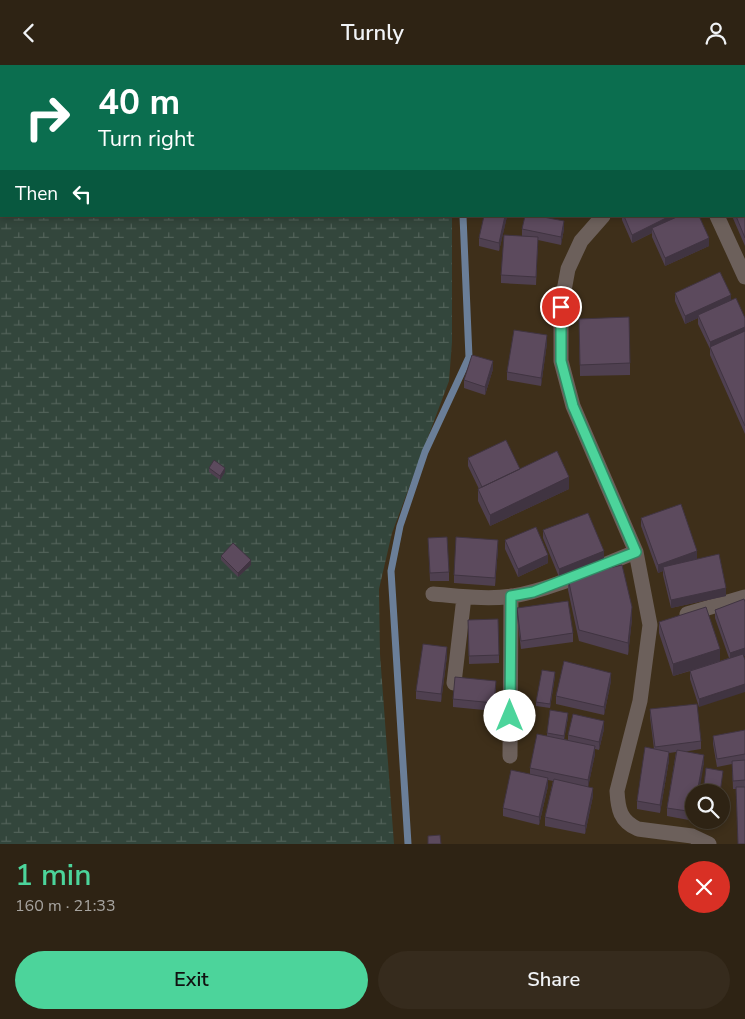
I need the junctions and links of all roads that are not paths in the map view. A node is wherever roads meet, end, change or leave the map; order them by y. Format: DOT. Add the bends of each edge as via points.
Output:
graph roads {
  1 [pos="602,217"];
  2 [pos="717,217"];
  3 [pos="745,277"];
  4 [pos="636,552"];
  5 [pos="433,594"];
  6 [pos="511,596"];
  7 [pos="464,597"];
  8 [pos="745,597"];
  9 [pos="650,625"];
  10 [pos="454,683"];
  11 [pos="510,756"];
  12 [pos="709,844"];
  1 -- 4 [label="street" via="581,241 568,269 561,307 561,361 573,406"];
  2 -- 3 [label="street"];
  4 -- 6 [label="street" via="533,592"];
  4 -- 9 [label="street"];
  5 -- 7 [label="street"];
  6 -- 7 [label="street"];
  6 -- 11 [label="street"];
  7 -- 10 [label="street"];
  8 -- 9 [label="street"];
  9 -- 12 [label="street" via="640,701 617,791 620,813 625,821 638,829 692,836"];
}
